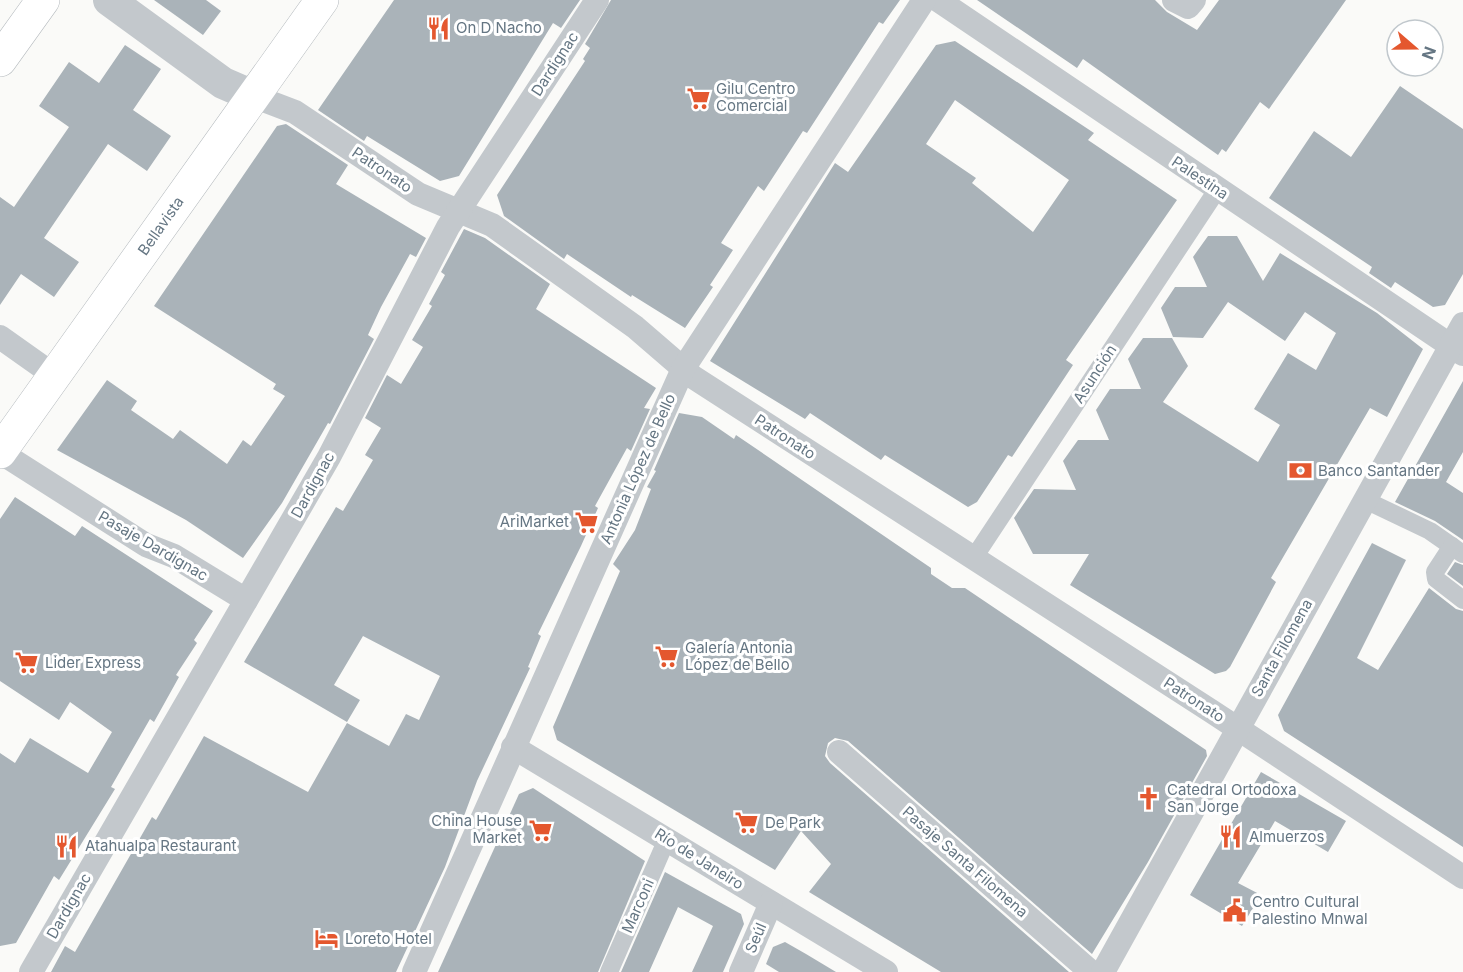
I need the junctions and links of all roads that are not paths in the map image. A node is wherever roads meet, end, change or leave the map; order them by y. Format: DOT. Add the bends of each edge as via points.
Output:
graph roads {
  1 [pos="43,0"];
  2 [pos="109,0"];
  3 [pos="322,0"];
  4 [pos="597,0"];
  5 [pos="924,0"];
  6 [pos="938,0"];
  7 [pos="1174,0"];
  8 [pos="1194,0"];
  9 [pos="0,60"];
  10 [pos="253,96"];
  11 [pos="1217,190"];
  12 [pos="459,210"];
  13 [pos="1463,324"];
  14 [pos="0,337"];
  15 [pos="1457,350"];
  16 [pos="683,369"];
  17 [pos="55,376"];
  18 [pos="0,452"];
  19 [pos="1365,500"];
  20 [pos="1458,550"];
  21 [pos="973,559"];
  22 [pos="246,600"];
  23 [pos="1463,600"];
  24 [pos="1237,728"];
  25 [pos="513,747"];
  26 [pos="839,752"];
  27 [pos="667,839"];
  28 [pos="1463,877"];
  29 [pos="771,903"];
  30 [pos="31,972"];
  31 [pos="414,972"];
  32 [pos="609,972"];
  33 [pos="741,972"];
  34 [pos="886,972"];
  35 [pos="1091,972"];
  36 [pos="1103,972"];
  1 -- 9 [label="main road"];
  2 -- 10 [label="street, Patronato" via="223,83"];
  3 -- 10 [label="main road, Bellavista"];
  4 -- 12 [label="street, Dardignac"];
  5 -- 16 [label="street, Antonia López de Bello"];
  6 -- 11 [label="street, Palestina"];
  7 -- 8 [label="street" via="1188,7"];
  10 -- 12 [label="street, Patronato" via="296,112 418,194"];
  10 -- 17 [label="main road, Bellavista"];
  11 -- 15 [label="street, Palestina"];
  11 -- 21 [label="street, Asunción"];
  12 -- 16 [label="street, Patronato" via="492,225 566,277 642,332"];
  12 -- 22 [label="street, Dardignac" via="329,457"];
  13 -- 15 [label="street, Santa Filomena"];
  14 -- 17 [label="street"];
  15 -- 19 [label="street, Santa Filomena"];
  16 -- 21 [label="street, Patronato"];
  16 -- 25 [label="street, Antonia López de Bello"];
  17 -- 18 [label="main road, Bellavista"];
  18 -- 22 [label="street, Pasaje Dardignac" via="146,546 174,556"];
  19 -- 20 [label="street" via="1430,531"];
  19 -- 24 [label="street, Santa Filomena"];
  20 -- 23 [label="street" via="1435,573 1441,585"];
  21 -- 24 [label="street, Patronato"];
  22 -- 30 [label="street, Dardignac"];
  24 -- 28 [label="street, Patronato"];
  24 -- 36 [label="street, Santa Filomena"];
  25 -- 27 [label="street, Río de Janeiro"];
  25 -- 31 [label="street, Antonia López de Bello"];
  26 -- 35 [label="street, Pasaje Santa Filomena"];
  27 -- 29 [label="street, Río de Janeiro"];
  27 -- 32 [label="street, Marconi"];
  29 -- 33 [label="street, Seúl"];
  29 -- 34 [label="street, Río de Janeiro"];
}
